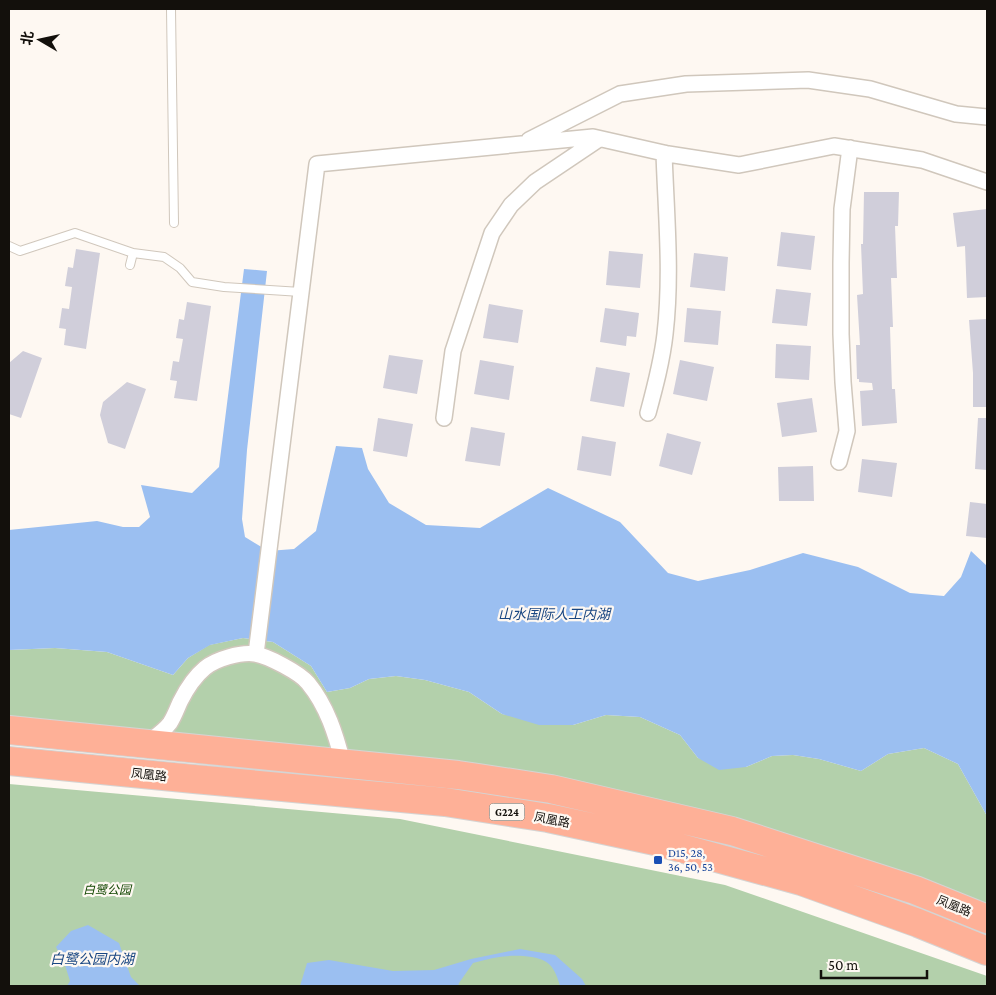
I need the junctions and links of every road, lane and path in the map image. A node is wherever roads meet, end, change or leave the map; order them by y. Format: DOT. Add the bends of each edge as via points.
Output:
graph roads {
  1 [pos="171,9"];
  2 [pos="987,116"];
  3 [pos="599,138"];
  4 [pos="521,144"];
  5 [pos="850,148"];
  6 [pos="664,153"];
  7 [pos="987,182"];
  8 [pos="174,223"];
  9 [pos="9,246"];
  10 [pos="133,253"];
  11 [pos="130,265"];
  12 [pos="301,292"];
  13 [pos="648,413"];
  14 [pos="444,418"];
  15 [pos="839,462"];
  16 [pos="256,654"];
  17 [pos="9,730"];
  18 [pos="147,744"];
  19 [pos="9,761"];
  20 [pos="343,763"];
  21 [pos="987,919"];
  22 [pos="987,951"];
  1 -- 8 [label="lane"];
  2 -- 4 [label="street" via="956,114 870,89 808,80 686,84 620,94"];
  3 -- 4 [label="street"];
  3 -- 6 [label="street"];
  3 -- 14 [label="street" via="535,182 511,205 492,233 453,351"];
  4 -- 12 [label="street" via="317,164"];
  5 -- 6 [label="street" via="834,146 739,165"];
  5 -- 7 [label="street" via="922,160"];
  5 -- 15 [label="street" via="842,209 841,263 841,334 847,431"];
  6 -- 13 [label="street" via="668,273 665,334"];
  9 -- 10 [label="lane" via="20,251 75,233"];
  10 -- 11 [label="lane"];
  10 -- 12 [label="lane" via="164,257 192,282"];
  12 -- 16 [label="street"];
  16 -- 18 [label="street" via="216,660 204,669 190,684 170,722"];
  16 -- 20 [label="street" via="288,667 307,681 326,711"];
  17 -- 18 [label="highway, 凤凰路 / G224"];
  18 -- 20 [label="highway, 凤凰路 / G224"];
  19 -- 22 [label="highway, 凤凰路 / G224" via="445,802 548,818 655,841 801,881"];
  20 -- 21 [label="highway, 凤凰路 / G224" via="458,775 551,790 732,831 915,890"];
}
